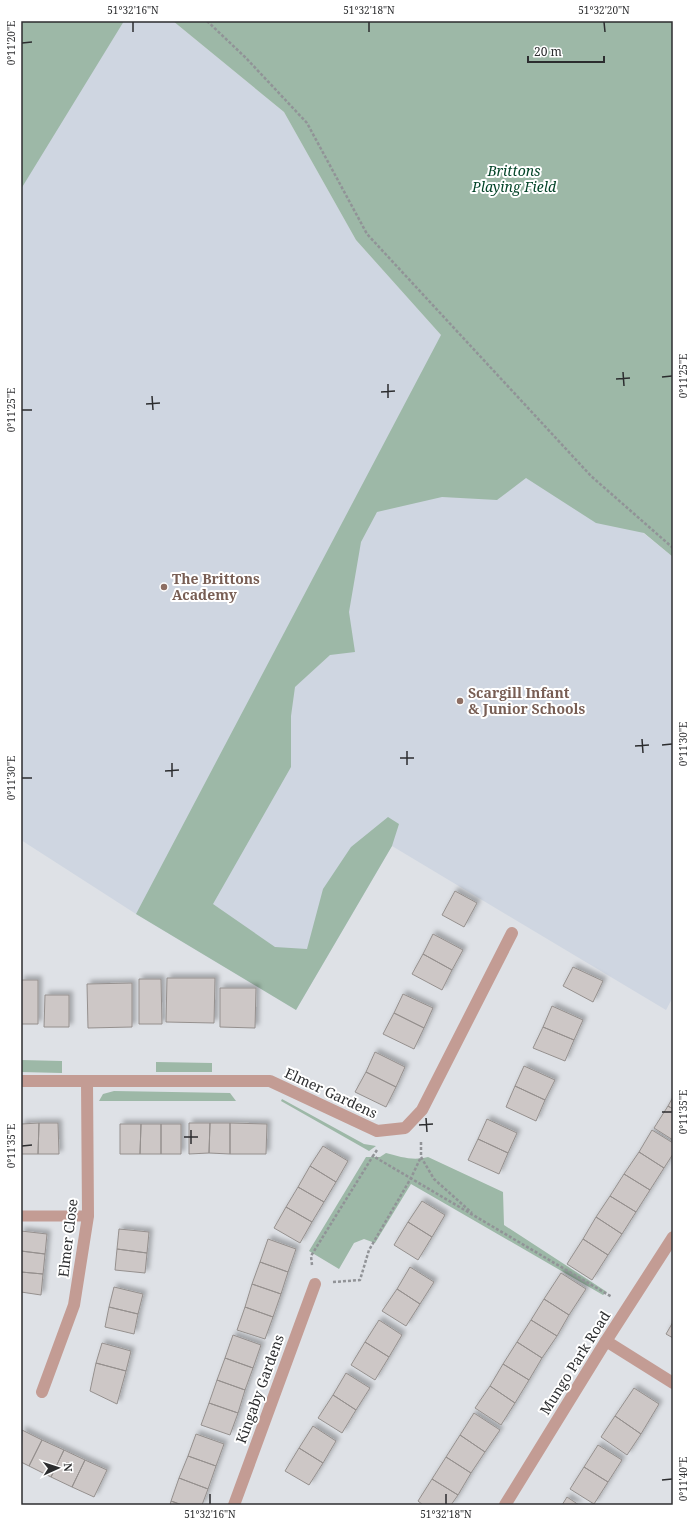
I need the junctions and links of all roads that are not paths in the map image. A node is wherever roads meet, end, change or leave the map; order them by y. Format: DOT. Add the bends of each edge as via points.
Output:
graph roads {
  1 [pos="512,933"];
  2 [pos="21,1081"];
  3 [pos="87,1082"];
  4 [pos="21,1216"];
  5 [pos="88,1216"];
  6 [pos="673,1237"];
  7 [pos="315,1284"];
  8 [pos="606,1341"];
  9 [pos="673,1384"];
  10 [pos="42,1392"];
  11 [pos="234,1505"];
  12 [pos="505,1505"];
  1 -- 3 [label="street, Elmer Gardens" via="422,1110 405,1128 377,1131 270,1081"];
  2 -- 3 [label="street, Elmer Gardens"];
  3 -- 5 [label="street, Elmer Close"];
  4 -- 5 [label="lane"];
  5 -- 10 [label="street, Elmer Close" via="74,1305"];
  6 -- 8 [label="street, Mungo Park Road"];
  7 -- 11 [label="street, Kingaby Gardens"];
  8 -- 9 [label="street"];
  8 -- 12 [label="street, Mungo Park Road"];
}
